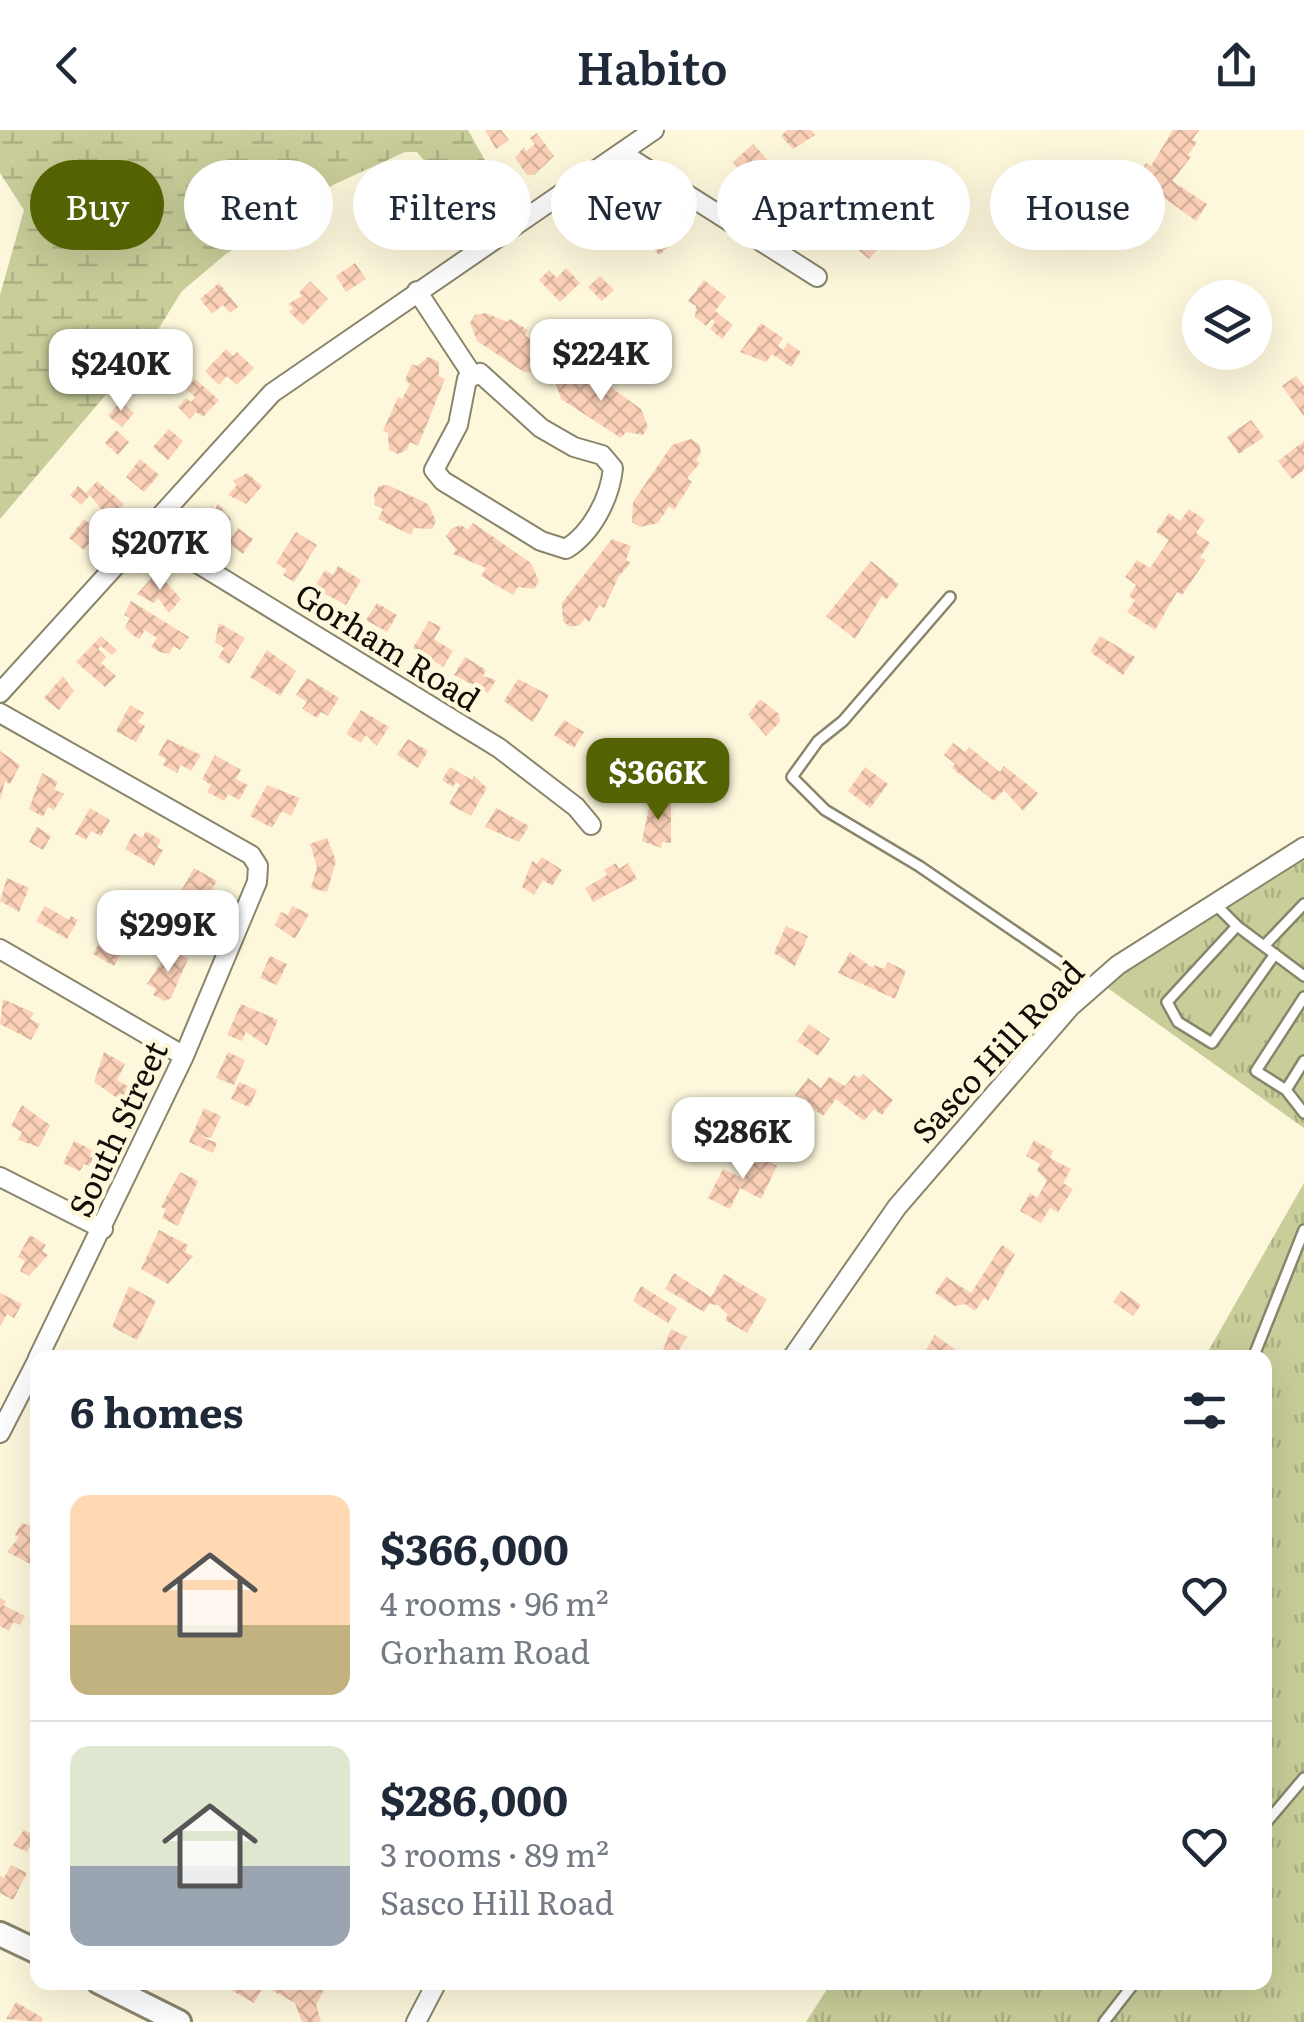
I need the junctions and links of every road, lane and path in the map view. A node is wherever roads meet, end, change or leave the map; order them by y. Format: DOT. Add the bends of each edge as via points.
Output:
graph roads {
  1 [pos="654,130"];
  2 [pos="622,153"];
  3 [pos="817,277"];
  4 [pos="417,291"];
  5 [pos="473,376"];
  6 [pos="145,531"];
  7 [pos="950,597"];
  8 [pos="7,670"];
  9 [pos="0,693"];
  10 [pos="0,714"];
  11 [pos="591,824"];
  12 [pos="1303,849"];
  13 [pos="1304,904"];
  14 [pos="1216,905"];
  15 [pos="1237,926"];
  16 [pos="1266,946"];
  17 [pos="0,949"];
  18 [pos="1275,954"];
  19 [pos="1304,976"];
  20 [pos="1092,985"];
  21 [pos="1304,997"];
  22 [pos="184,1056"];
  23 [pos="1304,1061"];
  24 [pos="1286,1090"];
  25 [pos="1304,1112"];
  26 [pos="0,1176"];
  27 [pos="102,1229"];
  28 [pos="1304,1230"];
  29 [pos="42,1350"];
  30 [pos="798,1350"];
  31 [pos="1255,1350"];
  32 [pos="30,1374"];
  33 [pos="0,1434"];
  34 [pos="1304,1778"];
  35 [pos="1272,1816"];
  36 [pos="0,1934"];
  37 [pos="30,1948"];
  38 [pos="115,1990"];
  39 [pos="433,1990"];
  40 [pos="1129,1990"];
  41 [pos="180,2022"];
  42 [pos="416,2022"];
  43 [pos="1104,2022"];
  1 -- 2 [label="street"];
  2 -- 3 [label="street"];
  2 -- 4 [label="street"];
  4 -- 5 [label="street"];
  4 -- 6 [label="street" via="272,393"];
  5 -- 5 [label="street" via="492,380 541,428 610,461 606,501 566,550 541,542 434,470 458,426"];
  6 -- 8 [label="street"];
  6 -- 11 [label="street, Gorham Road" via="499,748"];
  7 -- 20 [label="lane" via="792,777 825,810"];
  8 -- 9 [label="street"];
  10 -- 22 [label="street, South Street" via="251,855 258,866 258,882"];
  12 -- 14 [label="street, Sasco Hill Road"];
  13 -- 16 [label="lane"];
  14 -- 15 [label="lane"];
  14 -- 20 [label="street, Sasco Hill Road"];
  15 -- 16 [label="lane"];
  15 -- 18 [label="lane" via="1167,1002 1178,1022 1212,1043"];
  16 -- 18 [label="lane"];
  17 -- 22 [label="street"];
  18 -- 19 [label="lane"];
  20 -- 30 [label="street, Sasco Hill Road" via="896,1207"];
  21 -- 24 [label="lane" via="1256,1071"];
  22 -- 27 [label="street, South Street"];
  23 -- 24 [label="lane"];
  24 -- 25 [label="lane"];
  26 -- 27 [label="street"];
  27 -- 29 [label="street, South Street"];
  28 -- 31 [label="lane"];
  32 -- 33 [label="street, South Street"];
  34 -- 35 [label="lane"];
  36 -- 37 [label="street"];
  38 -- 41 [label="street"];
  39 -- 42 [label="street"];
  40 -- 43 [label="lane"];
}
